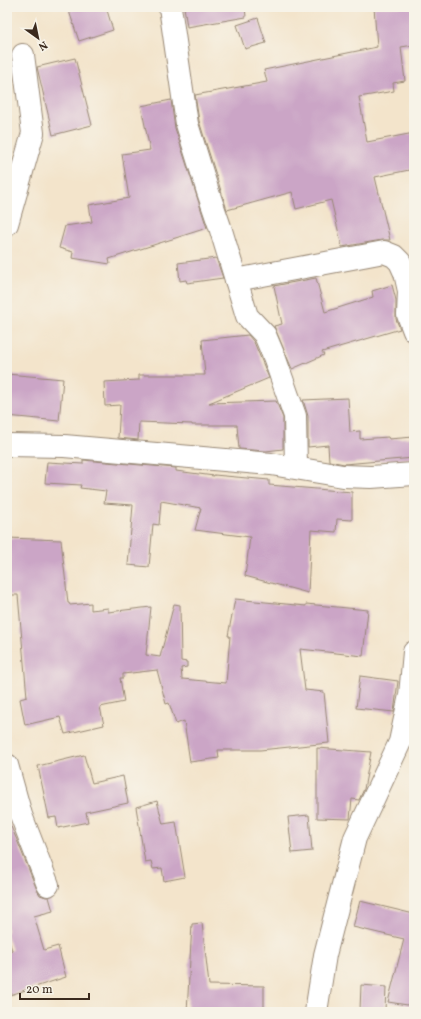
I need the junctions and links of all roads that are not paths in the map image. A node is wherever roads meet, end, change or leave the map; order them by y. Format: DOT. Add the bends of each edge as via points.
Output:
graph roads {
  1 [pos="170,7"];
  2 [pos="23,55"];
  3 [pos="7,224"];
  4 [pos="236,280"];
  5 [pos="414,331"];
  6 [pos="7,445"];
  7 [pos="296,467"];
  8 [pos="414,474"];
  9 [pos="414,652"];
  10 [pos="407,743"];
  11 [pos="7,765"];
  12 [pos="48,885"];
  13 [pos="316,1012"];
  1 -- 4 [label="street" via="187,124"];
  2 -- 3 [label="street" via="33,133"];
  4 -- 5 [label="street" via="384,252 394,256 405,273 409,291 408,316"];
  4 -- 7 [label="street" via="247,316 266,336 276,359 294,416"];
  6 -- 7 [label="street" via="64,446"];
  7 -- 8 [label="street" via="343,476"];
  9 -- 10 [label="street"];
  10 -- 13 [label="street" via="355,838 325,955"];
  11 -- 12 [label="street" via="21,815"];
}
